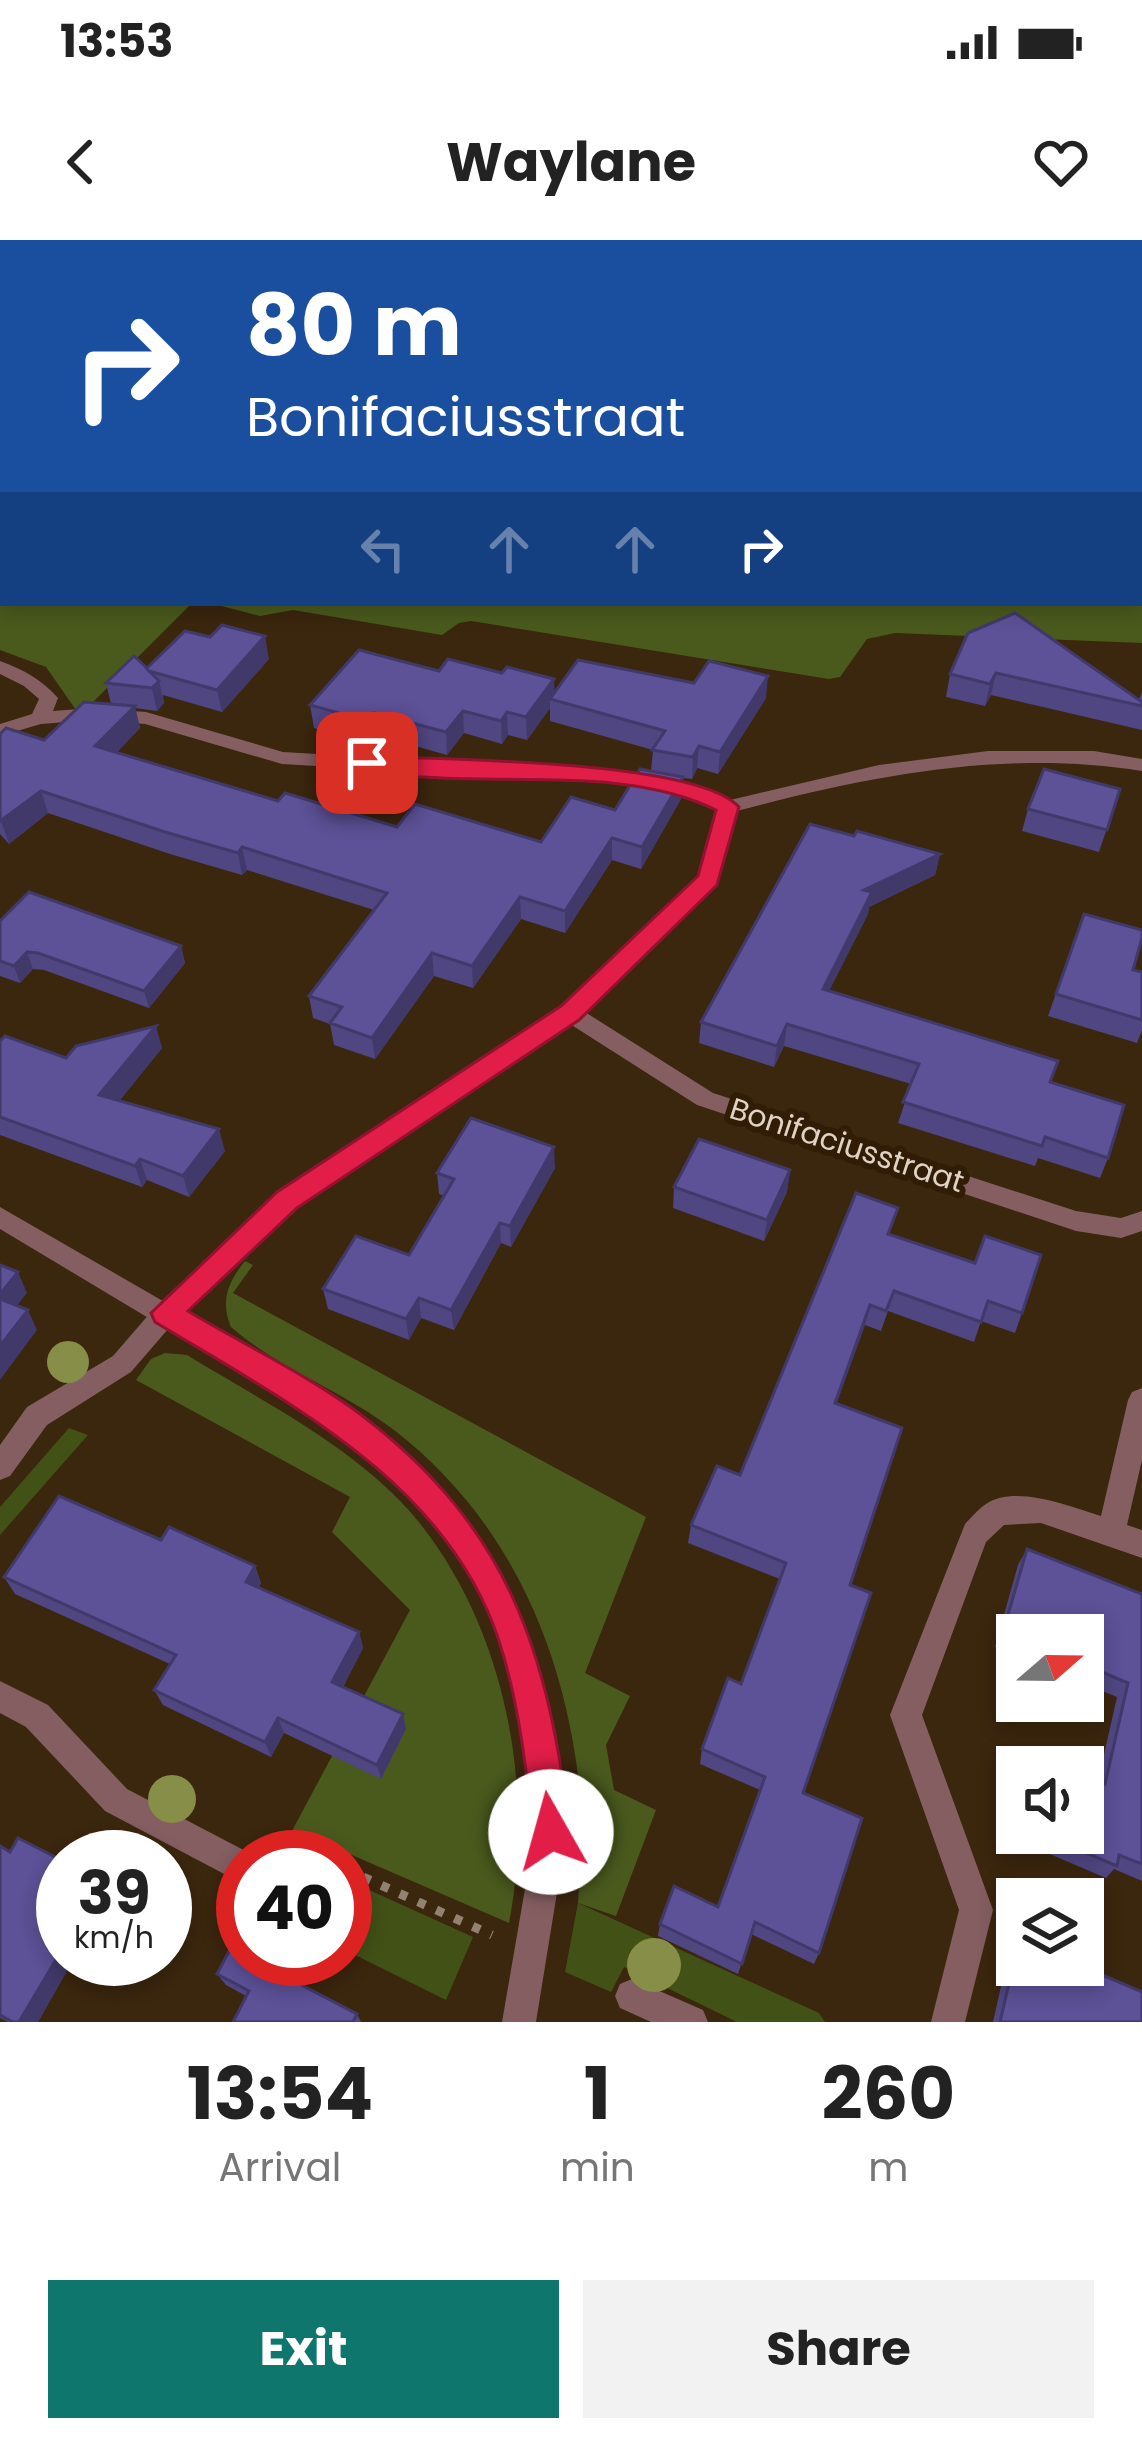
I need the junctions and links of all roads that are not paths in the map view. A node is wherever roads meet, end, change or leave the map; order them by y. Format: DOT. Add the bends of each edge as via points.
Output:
graph roads {
  1 [pos="0,668"];
  2 [pos="40,718"];
  3 [pos="0,730"];
  4 [pos="1142,766"];
  5 [pos="728,807"];
  6 [pos="570,1013"];
  7 [pos="0,1216"];
  8 [pos="1142,1221"];
  9 [pos="166,1313"];
  10 [pos="1142,1400"];
  11 [pos="0,1467"];
  12 [pos="1111,1533"];
  13 [pos="1142,1544"];
  14 [pos="0,1696"];
  15 [pos="216,1854"];
  16 [pos="632,1996"];
  17 [pos="519,2022"];
  18 [pos="691,2022"];
  19 [pos="948,2022"];
  1 -- 2 [label="street" via="49,698"];
  2 -- 3 [label="street"];
  2 -- 5 [label="street" via="146,718 282,758 623,778 693,790"];
  4 -- 5 [label="street" via="986,757 840,777"];
  5 -- 6 [label="street" via="709,880"];
  6 -- 8 [label="street, Bonifaciusstraat" via="705,1099 1076,1220 1120,1228"];
  6 -- 9 [label="street" via="287,1200"];
  7 -- 9 [label="street"];
  9 -- 11 [label="street" via="122,1364 37,1417"];
  9 -- 17 [label="street" via="347,1422 407,1474 491,1581 540,1733 551,1832"];
  10 -- 12 [label="street"];
  12 -- 13 [label="street"];
  12 -- 19 [label="street" via="1041,1510 997,1512 976,1534 906,1715 976,1910"];
  14 -- 15 [label="street" via="37,1716 116,1800"];
  16 -- 18 [label="street"];
}
